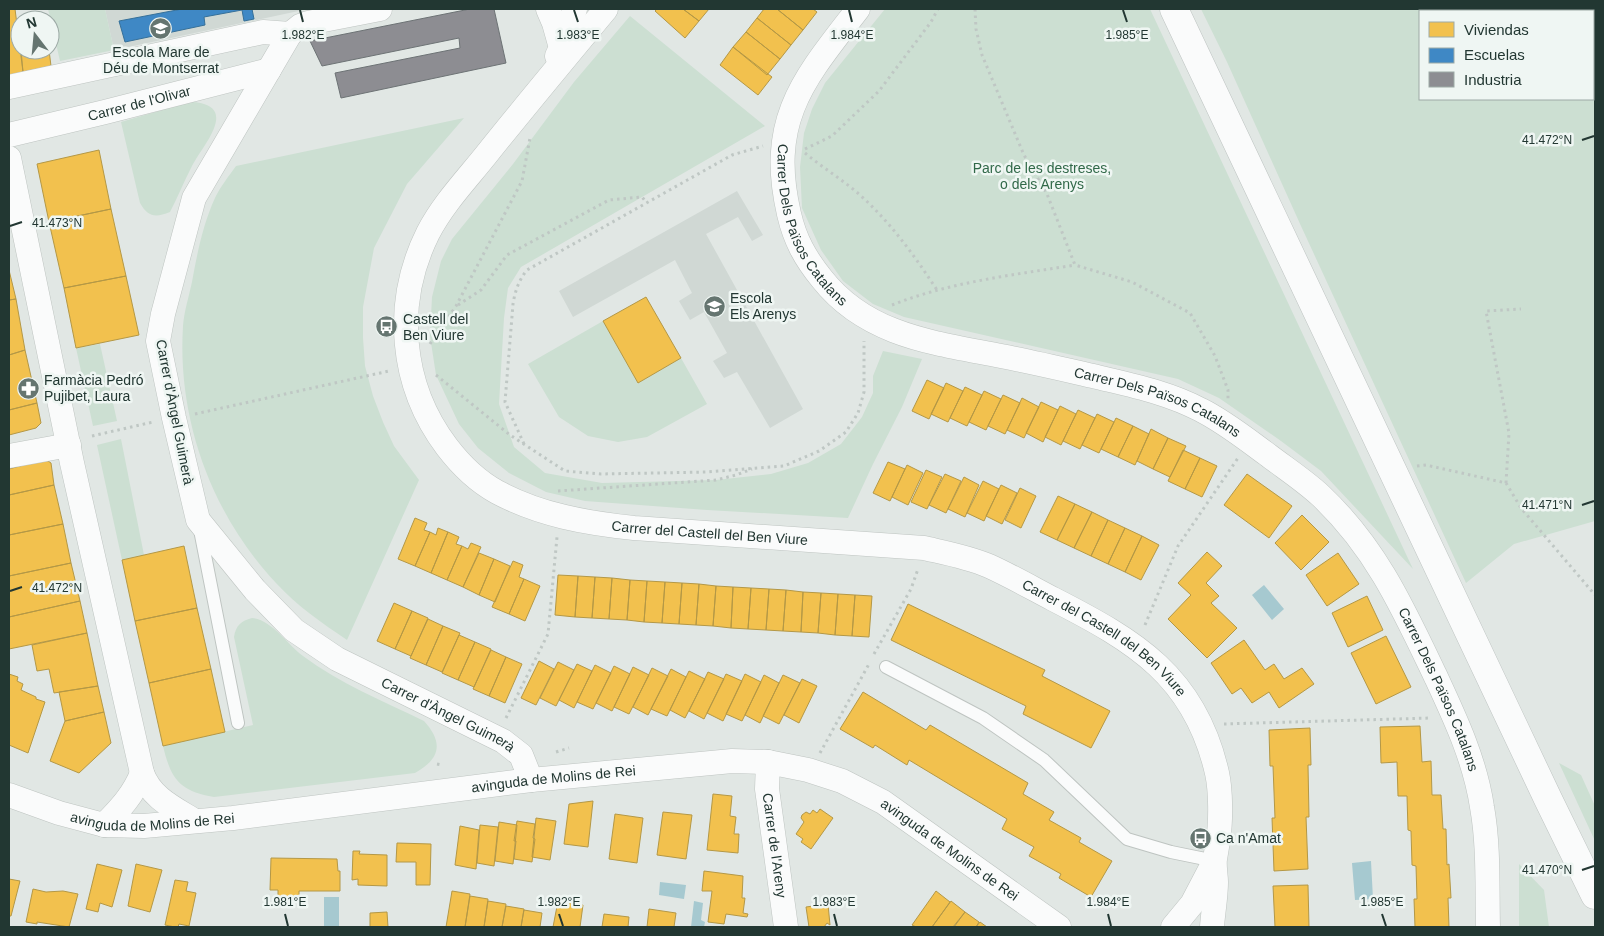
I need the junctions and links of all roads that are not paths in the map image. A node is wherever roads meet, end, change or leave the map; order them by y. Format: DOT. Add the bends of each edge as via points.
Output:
graph roads {
  1 [pos="380,9"];
  2 [pos="548,9"];
  3 [pos="575,9"];
  4 [pos="606,9"];
  5 [pos="858,9"];
  6 [pos="1174,9"];
  7 [pos="290,34"];
  8 [pos="247,36"];
  9 [pos="561,48"];
  10 [pos="272,63"];
  11 [pos="9,87"];
  12 [pos="538,90"];
  13 [pos="9,135"];
  14 [pos="9,158"];
  15 [pos="69,445"];
  16 [pos="9,456"];
  17 [pos="198,520"];
  18 [pos="886,667"];
  19 [pos="238,723"];
  20 [pos="768,762"];
  21 [pos="142,773"];
  22 [pos="531,780"];
  23 [pos="9,795"];
  24 [pos="195,821"];
  25 [pos="104,825"];
  26 [pos="1215,861"];
  27 [pos="1595,895"];
  28 [pos="786,927"];
  29 [pos="1059,927"];
  30 [pos="1173,927"];
  31 [pos="1212,927"];
  32 [pos="1488,927"];
  1 -- 7 [label="street" via="308,23"];
  2 -- 9 [label="street"];
  3 -- 9 [label="street, Carrer del Castell del Ben Viure"];
  4 -- 12 [label="street, Carrer del Castell del Ben Viure"];
  5 -- 32 [label="street, Carrer Dels Països Catalans" via="814,65 793,104 785,128 785,198 802,253 826,285 849,307 876,323 932,342 1156,391 1200,410 1242,436 1320,495 1381,568 1401,603 1464,738 1486,834"];
  6 -- 27 [label="street"];
  7 -- 8 [label="street" via="263,32"];
  7 -- 10 [label="street, Carrer d'Àngel Guimerà"];
  8 -- 10 [label="street" via="265,45"];
  8 -- 11 [label="street"];
  9 -- 12 [label="street, Carrer del Castell del Ben Viure"];
  10 -- 13 [label="street, Carrer de l'Olivar" via="105,112"];
  10 -- 17 [label="street, Carrer d'Àngel Guimerà" via="194,198 158,341"];
  12 -- 26 [label="street, Carrer del Castell del Ben Viure" via="440,213 416,261 410,282 406,305 409,367 435,432 454,456 495,492 563,518 634,528 924,548 988,566 1082,614 1123,637 1152,659 1172,679 1198,718 1218,774 1219,839"];
  14 -- 15 [label="street"];
  15 -- 16 [label="street"];
  15 -- 21 [label="street"];
  17 -- 19 [label="lane, Carrer d'Àngel Guimerà"];
  17 -- 22 [label="street, Carrer d'Àngel Guimerà" via="255,590 294,630 337,658 503,741 521,755"];
  18 -- 26 [label="lane" via="983,718 1044,760 1127,839"];
  20 -- 22 [label="street, avinguda de Molins de Rei" via="732,761"];
  20 -- 28 [label="street, Carrer de l'Areny" via="767,789"];
  20 -- 29 [label="street, avinguda de Molins de Rei" via="808,770 883,802"];
  21 -- 24 [label="street" via="145,783 159,799"];
  21 -- 25 [label="street" via="123,806"];
  22 -- 24 [label="street, avinguda de Molins de Rei"];
  23 -- 25 [label="street, avinguda de Molins de Rei"];
  24 -- 25 [label="street, avinguda de Molins de Rei" via="144,826"];
  26 -- 30 [label="street, Carrer del Castell del Ben Viure" via="1192,904"];
  26 -- 31 [label="street, Carrer del Castell del Ben Viure"];
}
